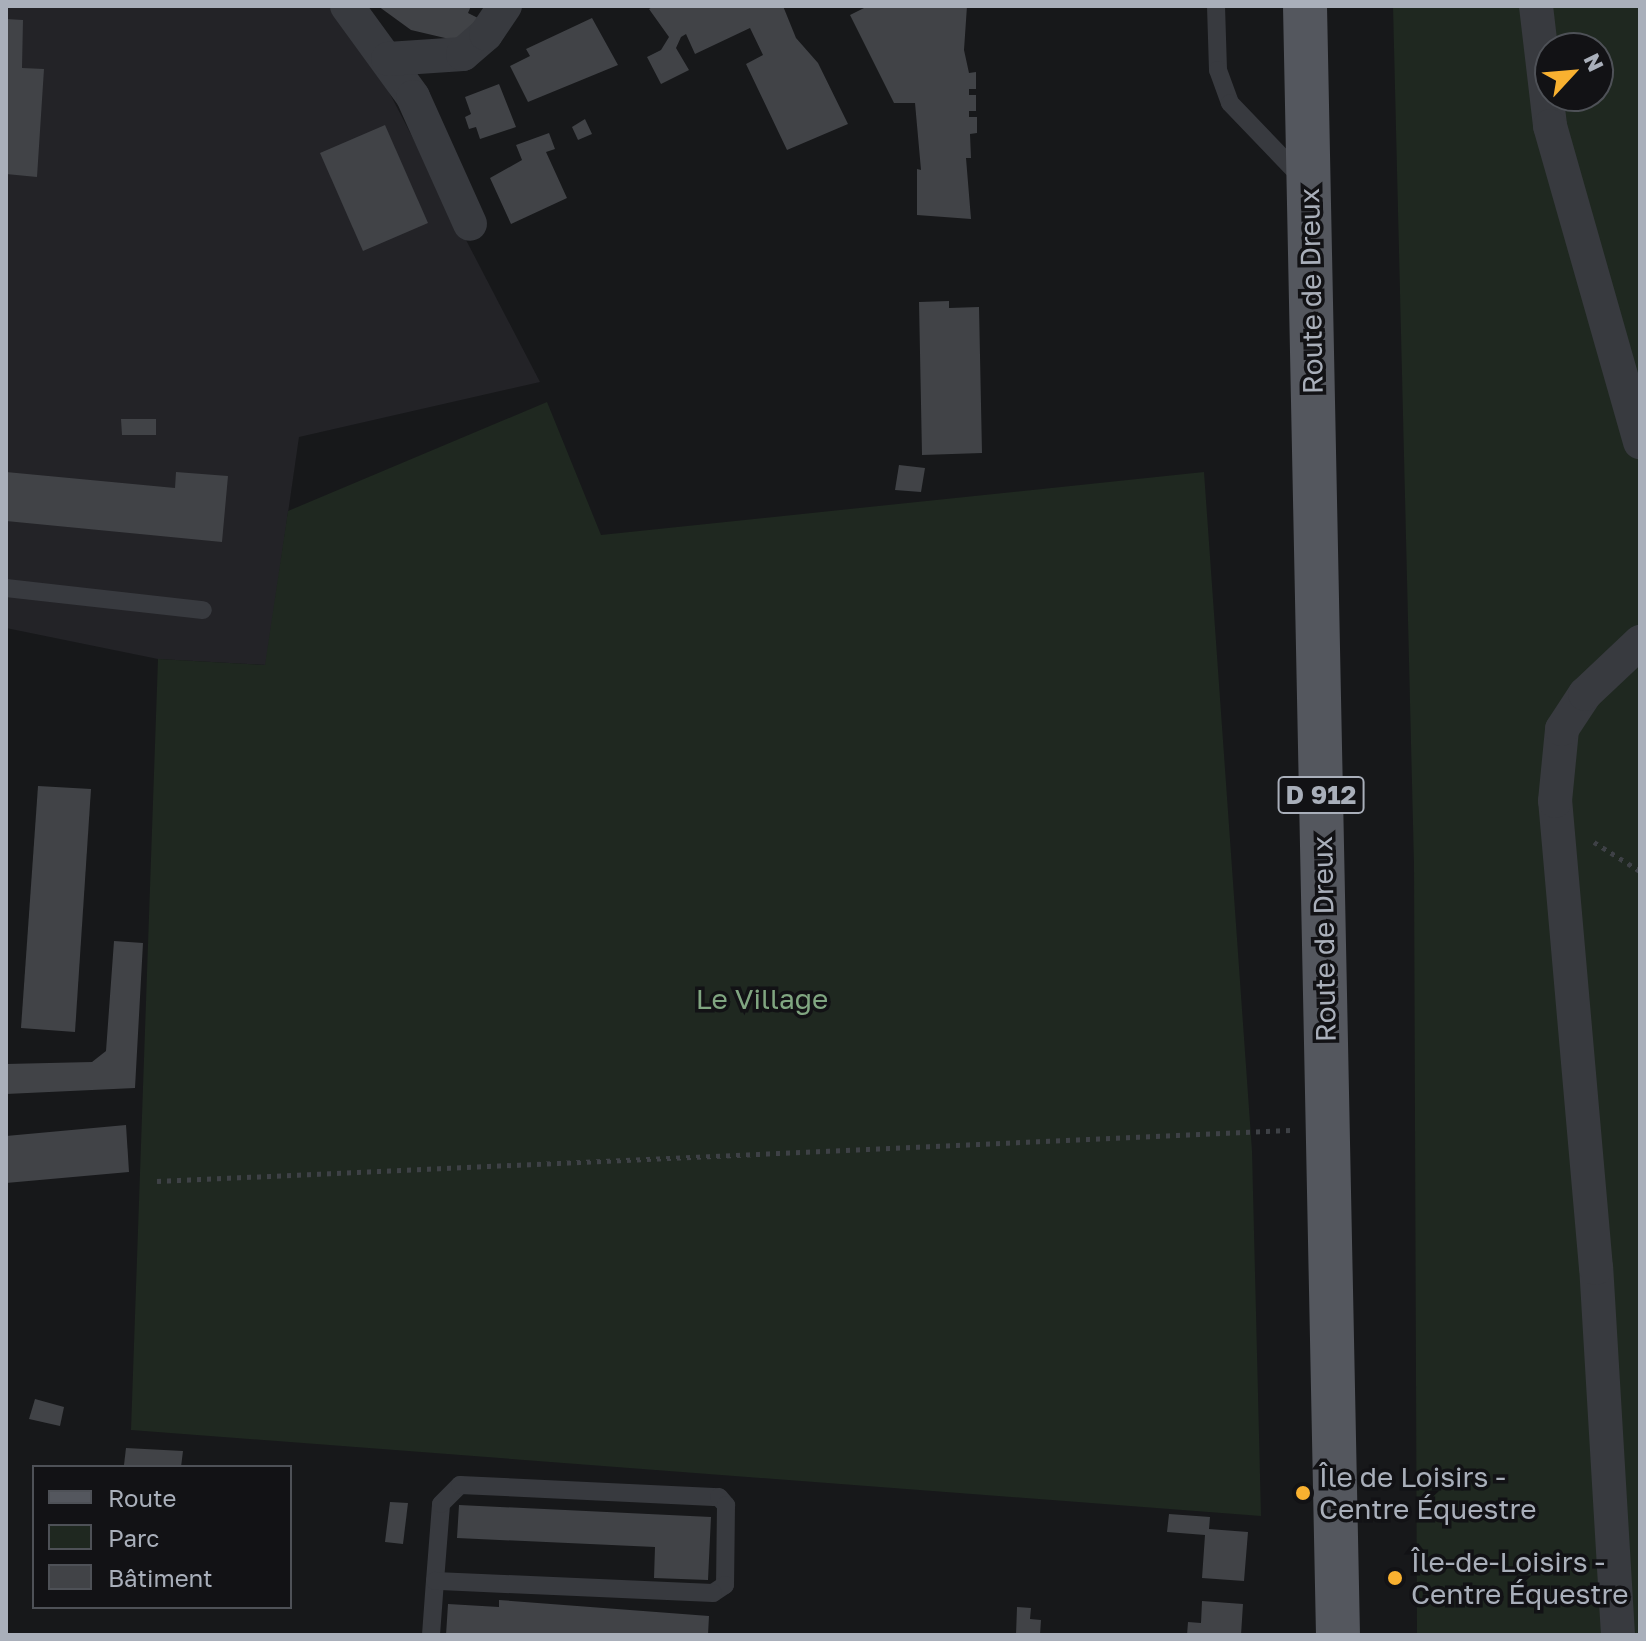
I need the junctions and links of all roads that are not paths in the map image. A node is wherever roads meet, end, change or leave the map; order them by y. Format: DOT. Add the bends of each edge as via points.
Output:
graph roads {
  1 [pos="347,6"];
  2 [pos="505,6"];
  3 [pos="1216,6"];
  4 [pos="1305,6"];
  5 [pos="1536,6"];
  6 [pos="388,59"];
  7 [pos="1309,184"];
  8 [pos="470,224"];
  9 [pos="1640,442"];
  10 [pos="6,588"];
  11 [pos="203,610"];
  12 [pos="1640,642"];
  13 [pos="435,1581"];
  14 [pos="431,1635"];
  15 [pos="1341,1635"];
  16 [pos="1618,1635"];
  1 -- 6 [label="street"];
  2 -- 6 [label="street" via="486,34 463,54"];
  3 -- 7 [label="lane" via="1218,70 1230,103"];
  4 -- 7 [label="main road, Route de Dreux / D 912"];
  5 -- 9 [label="street" via="1550,126"];
  6 -- 8 [label="street" via="413,97"];
  7 -- 15 [label="main road, Route de Dreux / D 912"];
  10 -- 11 [label="lane"];
  12 -- 16 [label="street" via="1585,694 1562,729 1555,801 1596,1268"];
  13 -- 13 [label="lane" via="441,1504 460,1485 719,1497 726,1505 725,1585 713,1593"];
  13 -- 14 [label="lane"];
}
